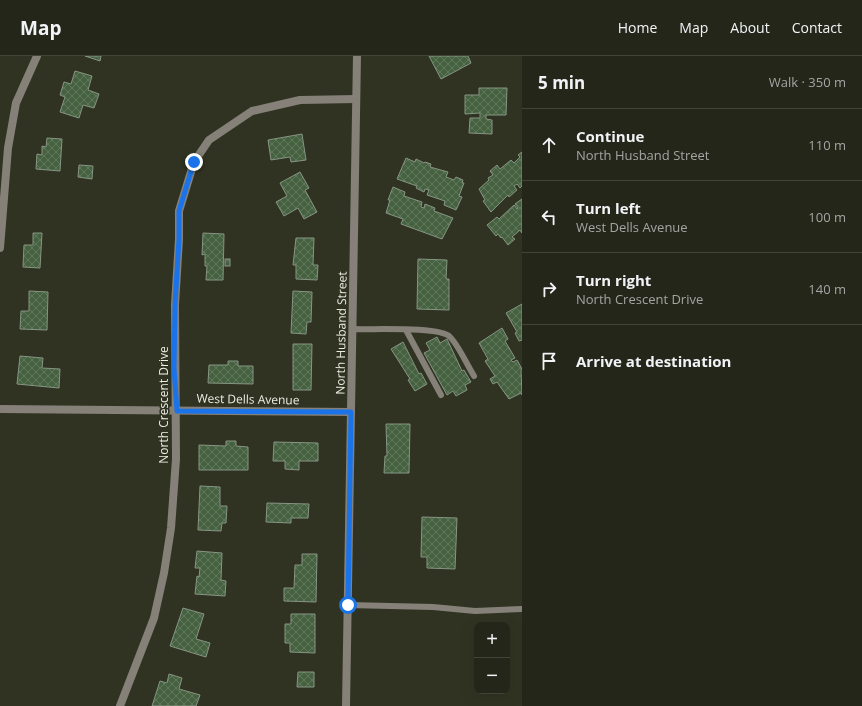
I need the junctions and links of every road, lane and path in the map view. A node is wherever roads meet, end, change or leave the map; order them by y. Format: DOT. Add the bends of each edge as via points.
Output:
graph roads {
  1 [pos="37,56"];
  2 [pos="357,56"];
  3 [pos="356,99"];
  4 [pos="0,248"];
  5 [pos="353,329"];
  6 [pos="406,330"];
  7 [pos="474,376"];
  8 [pos="441,396"];
  9 [pos="0,409"];
  10 [pos="177,411"];
  11 [pos="351,412"];
  12 [pos="348,605"];
  13 [pos="522,609"];
  14 [pos="120,706"];
  15 [pos="346,706"];
  1 -- 4 [label="street" via="16,103 8,148"];
  2 -- 3 [label="street, North Husband Street"];
  3 -- 5 [label="street, North Husband Street"];
  3 -- 10 [label="street, North Crescent Drive" via="300,100 252,111 209,140 194,162 179,211 175,313"];
  5 -- 6 [label="lane"];
  5 -- 11 [label="street, North Husband Street"];
  6 -- 7 [label="lane" via="437,331 450,336"];
  6 -- 8 [label="lane"];
  9 -- 10 [label="street, West Dells Avenue"];
  10 -- 11 [label="street, West Dells Avenue"];
  10 -- 14 [label="street, North Crescent Drive" via="172,520 164,573 154,618"];
  11 -- 12 [label="street, North Husband Street"];
  12 -- 13 [label="lane" via="433,607 475,611"];
  12 -- 15 [label="street, North Husband Street"];
}
